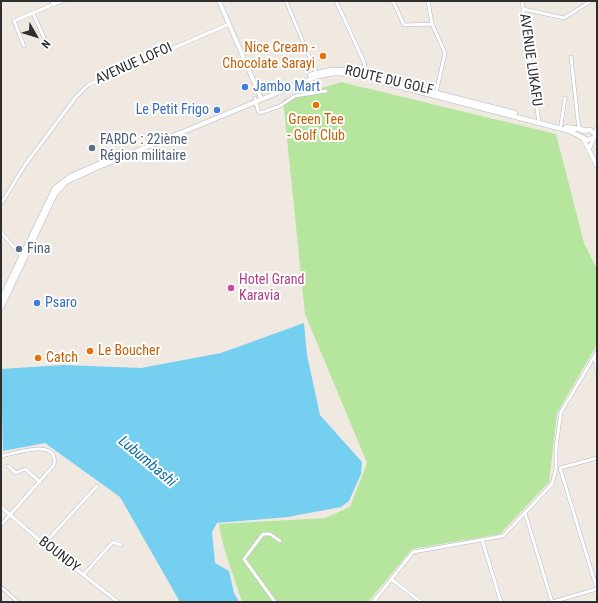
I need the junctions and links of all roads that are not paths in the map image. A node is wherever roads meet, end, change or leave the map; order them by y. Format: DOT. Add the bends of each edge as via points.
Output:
graph roads {
  1 [pos="62,1"];
  2 [pos="219,1"];
  3 [pos="286,1"];
  4 [pos="336,1"];
  5 [pos="393,1"];
  6 [pos="428,1"];
  7 [pos="522,1"];
  8 [pos="591,1"];
  9 [pos="53,2"];
  10 [pos="523,9"];
  11 [pos="33,13"];
  12 [pos="229,24"];
  13 [pos="432,24"];
  14 [pos="24,46"];
  15 [pos="48,46"];
  16 [pos="571,57"];
  17 [pos="317,74"];
  18 [pos="367,77"];
  19 [pos="326,91"];
  20 [pos="435,94"];
  21 [pos="261,97"];
  22 [pos="565,98"];
  23 [pos="255,99"];
  24 [pos="539,121"];
  25 [pos="561,125"];
  26 [pos="579,130"];
  27 [pos="587,130"];
  28 [pos="596,134"];
  29 [pos="583,137"];
  30 [pos="589,149"];
  31 [pos="597,166"];
  32 [pos="1,204"];
  33 [pos="1,232"];
  34 [pos="22,258"];
  35 [pos="15,275"];
  36 [pos="1,299"];
  37 [pos="1,308"];
  38 [pos="596,354"];
  39 [pos="597,373"];
  40 [pos="1,456"];
  41 [pos="597,458"];
  42 [pos="8,466"];
  43 [pos="560,468"];
  44 [pos="556,469"];
  45 [pos="40,482"];
  46 [pos="96,486"];
  47 [pos="1,507"];
  48 [pos="525,513"];
  49 [pos="10,515"];
  50 [pos="1,525"];
  51 [pos="482,540"];
  52 [pos="280,541"];
  53 [pos="44,544"];
  54 [pos="121,545"];
  55 [pos="84,574"];
  56 [pos="391,579"];
  57 [pos="1,587"];
  58 [pos="597,589"];
  59 [pos="18,602"];
  60 [pos="118,602"];
  61 [pos="275,602"];
  62 [pos="373,602"];
  63 [pos="421,602"];
  64 [pos="501,602"];
  65 [pos="552,602"];
  1 -- 9 [label="street"];
  2 -- 12 [label="street"];
  3 -- 17 [label="street"];
  4 -- 18 [label="street" via="364,62"];
  5 -- 13 [label="street" via="404,25"];
  6 -- 13 [label="street"];
  7 -- 10 [label="street, AVENUE LUKAFU"];
  8 -- 10 [label="street" via="564,18"];
  9 -- 11 [label="street"];
  10 -- 24 [label="street, AVENUE LUKAFU"];
  11 -- 14 [label="street" via="14,21"];
  11 -- 15 [label="street"];
  12 -- 21 [label="street"];
  12 -- 32 [label="street, AVENUE LOFOI" via="88,85 76,97 25,165"];
  13 -- 20 [label="street" via="445,53"];
  16 -- 26 [label="street"];
  17 -- 18 [label="main road, ROUTE DU GOLF" via="338,69"];
  17 -- 21 [label="main road, ROUTE DU GOLF"];
  18 -- 20 [label="main road, ROUTE DU GOLF"];
  19 -- 23 [label="street" via="295,96 280,106 260,113"];
  20 -- 24 [label="main road, ROUTE DU GOLF"];
  21 -- 23 [label="main road, ROUTE DU GOLF"];
  22 -- 25 [label="street"];
  23 -- 34 [label="main road, ROUTE DU GOLF" via="63,180 51,194"];
  24 -- 25 [label="main road, ROUTE DU GOLF"];
  24 -- 29 [label="main road"];
  25 -- 26 [label="main road, ROUTE DU GOLF"];
  26 -- 27 [label="main road, ROUTE DU GOLF"];
  27 -- 28 [label="main road, ROUTE DU GOLF"];
  27 -- 29 [label="main road" via="582,133"];
  28 -- 29 [label="main road" via="589,140"];
  28 -- 30 [label="street"];
  29 -- 30 [label="street"];
  30 -- 31 [label="street"];
  33 -- 34 [label="street"];
  34 -- 35 [label="main road, ROUTE DU GOLF"];
  35 -- 36 [label="main road, ROUTE DU GOLF"];
  35 -- 37 [label="main road"];
  38 -- 39 [label="street"];
  38 -- 44 [label="street" via="561,412"];
  40 -- 45 [label="street" via="44,448 54,457 54,465"];
  41 -- 43 [label="street"];
  42 -- 45 [label="street" via="16,473 25,469"];
  43 -- 44 [label="street"];
  43 -- 58 [label="street"];
  44 -- 48 [label="street" via="552,484"];
  45 -- 49 [label="street"];
  46 -- 53 [label="street"];
  47 -- 49 [label="street, BOUNDY"];
  48 -- 51 [label="street" via="503,536"];
  48 -- 65 [label="street"];
  49 -- 50 [label="street"];
  49 -- 53 [label="street, BOUNDY"];
  51 -- 56 [label="street" via="414,551"];
  51 -- 64 [label="street"];
  52 -- 61 [label="street" via="270,534 263,534 244,560"];
  53 -- 55 [label="street, BOUNDY"];
  54 -- 55 [label="street" via="113,542"];
  55 -- 60 [label="street, BOUNDY"];
  56 -- 62 [label="street"];
  56 -- 63 [label="street"];
  57 -- 59 [label="street"];
  58 -- 65 [label="street"];
}
